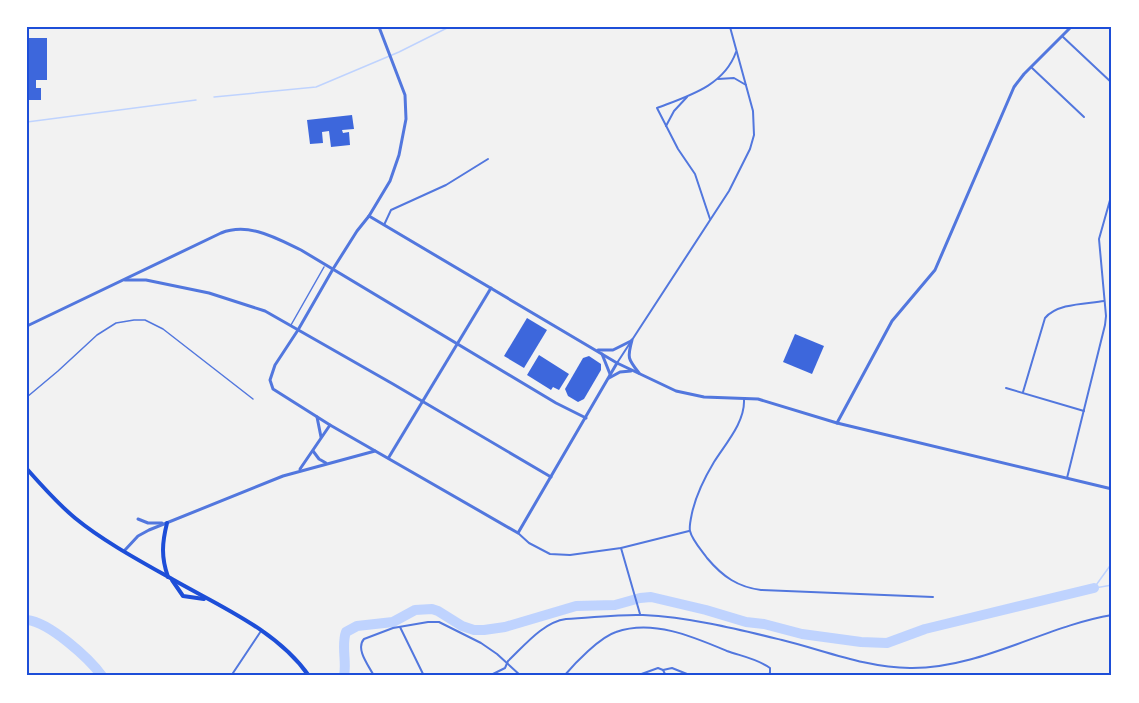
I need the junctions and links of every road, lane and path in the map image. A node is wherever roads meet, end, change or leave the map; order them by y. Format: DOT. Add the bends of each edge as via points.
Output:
graph roads {
  1 [pos="290,27"];
  2 [pos="323,27"];
  3 [pos="379,27"];
  4 [pos="730,27"];
  5 [pos="1071,27"];
  6 [pos="1062,36"];
  7 [pos="736,50"];
  8 [pos="1031,67"];
  9 [pos="718,79"];
  10 [pos="1112,83"];
  11 [pos="748,86"];
  12 [pos="689,96"];
  13 [pos="1084,117"];
  14 [pos="666,126"];
  15 [pos="488,159"];
  16 [pos="1112,193"];
  17 [pos="369,216"];
  18 [pos="710,219"];
  19 [pos="384,225"];
  20 [pos="326,264"];
  21 [pos="333,268"];
  22 [pos="141,271"];
  23 [pos="123,280"];
  24 [pos="146,280"];
  25 [pos="491,288"];
  26 [pos="1104,301"];
  27 [pos="27,326"];
  28 [pos="290,326"];
  29 [pos="298,330"];
  30 [pos="632,340"];
  31 [pos="457,344"];
  32 [pos="597,350"];
  33 [pos="602,354"];
  34 [pos="617,363"];
  35 [pos="633,371"];
  36 [pos="641,375"];
  37 [pos="609,376"];
  38 [pos="1006,388"];
  39 [pos="1023,392"];
  40 [pos="27,397"];
  41 [pos="744,397"];
  42 [pos="253,399"];
  43 [pos="424,402"];
  44 [pos="1084,411"];
  45 [pos="317,417"];
  46 [pos="586,418"];
  47 [pos="837,423"];
  48 [pos="330,425"];
  49 [pos="321,439"];
  50 [pos="314,451"];
  51 [pos="377,451"];
  52 [pos="389,457"];
  53 [pos="326,463"];
  54 [pos="27,471"];
  55 [pos="299,471"];
  56 [pos="551,477"];
  57 [pos="1067,478"];
  58 [pos="1112,489"];
  59 [pos="138,519"];
  60 [pos="167,523"];
  61 [pos="690,531"];
  62 [pos="518,533"];
  63 [pos="621,548"];
  64 [pos="124,550"];
  65 [pos="170,578"];
  66 [pos="933,597"];
  67 [pos="208,600"];
  68 [pos="641,615"];
  69 [pos="1112,615"];
  70 [pos="400,627"];
  71 [pos="261,631"];
  72 [pos="508,661"];
  73 [pos="663,670"];
  74 [pos="231,676"];
  75 [pos="309,676"];
  76 [pos="374,676"];
  77 [pos="424,676"];
  78 [pos="489,676"];
  79 [pos="521,676"];
  80 [pos="564,676"];
  81 [pos="636,676"];
  82 [pos="666,676"];
  83 [pos="692,676"];
  84 [pos="766,676"];
  1 -- 2 [label="street"];
  3 -- 17 [label="street" via="405,95 406,119 390,181"];
  4 -- 7 [label="street"];
  5 -- 6 [label="street"];
  6 -- 8 [label="street"];
  6 -- 10 [label="street"];
  7 -- 9 [label="street" via="728,69"];
  7 -- 11 [label="street"];
  8 -- 13 [label="street"];
  8 -- 47 [label="street" via="1009,96 935,270 892,321"];
  9 -- 11 [label="street" via="734,78"];
  9 -- 12 [label="street"];
  11 -- 18 [label="street" via="754,124 750,149"];
  12 -- 14 [label="street"];
  12 -- 14 [label="street" via="657,108"];
  14 -- 18 [label="street" via="695,174"];
  15 -- 19 [label="street" via="446,185 391,210"];
  16 -- 26 [label="street" via="1099,239"];
  17 -- 19 [label="street"];
  17 -- 21 [label="street"];
  18 -- 30 [label="street"];
  19 -- 25 [label="street"];
  20 -- 21 [label="street"];
  20 -- 22 [label="street" via="268,234 242,229 227,231"];
  20 -- 28 [label="lane"];
  21 -- 29 [label="street"];
  21 -- 31 [label="street"];
  22 -- 23 [label="street"];
  22 -- 24 [label="street"];
  23 -- 24 [label="street"];
  23 -- 27 [label="street"];
  24 -- 28 [label="street" via="219,296 265,311"];
  25 -- 31 [label="street"];
  25 -- 32 [label="street"];
  26 -- 39 [label="street" via="1048,314"];
  26 -- 44 [label="street" via="1105,325"];
  28 -- 29 [label="street"];
  29 -- 43 [label="street"];
  29 -- 45 [label="street" via="270,375 271,385"];
  30 -- 32 [label="street" via="613,350"];
  30 -- 34 [label="street"];
  30 -- 36 [label="street" via="629,359"];
  31 -- 43 [label="street"];
  31 -- 46 [label="street"];
  32 -- 33 [label="street"];
  33 -- 34 [label="street"];
  33 -- 37 [label="street"];
  34 -- 35 [label="street"];
  34 -- 37 [label="street"];
  35 -- 36 [label="street"];
  35 -- 37 [label="street"];
  36 -- 41 [label="street" via="688,395"];
  37 -- 46 [label="street"];
  38 -- 39 [label="street"];
  39 -- 44 [label="street"];
  40 -- 42 [label="lane" via="97,335 116,323 145,320 163,329"];
  41 -- 47 [label="street"];
  41 -- 61 [label="street" via="742,415 708,473 694,506"];
  43 -- 52 [label="street"];
  43 -- 56 [label="street"];
  44 -- 57 [label="street"];
  45 -- 48 [label="street"];
  45 -- 49 [label="street"];
  46 -- 56 [label="street"];
  47 -- 57 [label="street"];
  48 -- 49 [label="street"];
  48 -- 51 [label="street"];
  49 -- 50 [label="street"];
  50 -- 53 [label="street"];
  50 -- 55 [label="street"];
  51 -- 52 [label="street"];
  51 -- 53 [label="street"];
  52 -- 62 [label="street"];
  53 -- 55 [label="street"];
  54 -- 64 [label="main road" via="75,518"];
  55 -- 60 [label="street"];
  56 -- 62 [label="street"];
  57 -- 58 [label="street"];
  59 -- 60 [label="street"];
  60 -- 64 [label="street" via="138,536"];
  60 -- 65 [label="main road" via="162,547 163,563"];
  61 -- 63 [label="street"];
  61 -- 66 [label="street" via="721,573 745,588"];
  62 -- 63 [label="street" via="550,554"];
  63 -- 68 [label="street"];
  64 -- 65 [label="main road"];
  65 -- 67 [label="main road"];
  65 -- 67 [label="main road" via="183,596"];
  67 -- 71 [label="main road"];
  68 -- 69 [label="street" via="703,623 908,668 969,659"];
  68 -- 72 [label="street" via="557,620"];
  70 -- 72 [label="street" via="439,622"];
  70 -- 76 [label="street" via="361,642"];
  70 -- 77 [label="street"];
  71 -- 74 [label="street"];
  71 -- 75 [label="main road" via="284,647"];
  72 -- 78 [label="street" via="505,668"];
  72 -- 79 [label="street"];
  73 -- 81 [label="street" via="653,669"];
  73 -- 82 [label="street"];
  73 -- 83 [label="street" via="672,668"];
  80 -- 84 [label="street" via="614,632 642,628 689,635 758,661 770,668"];
}
